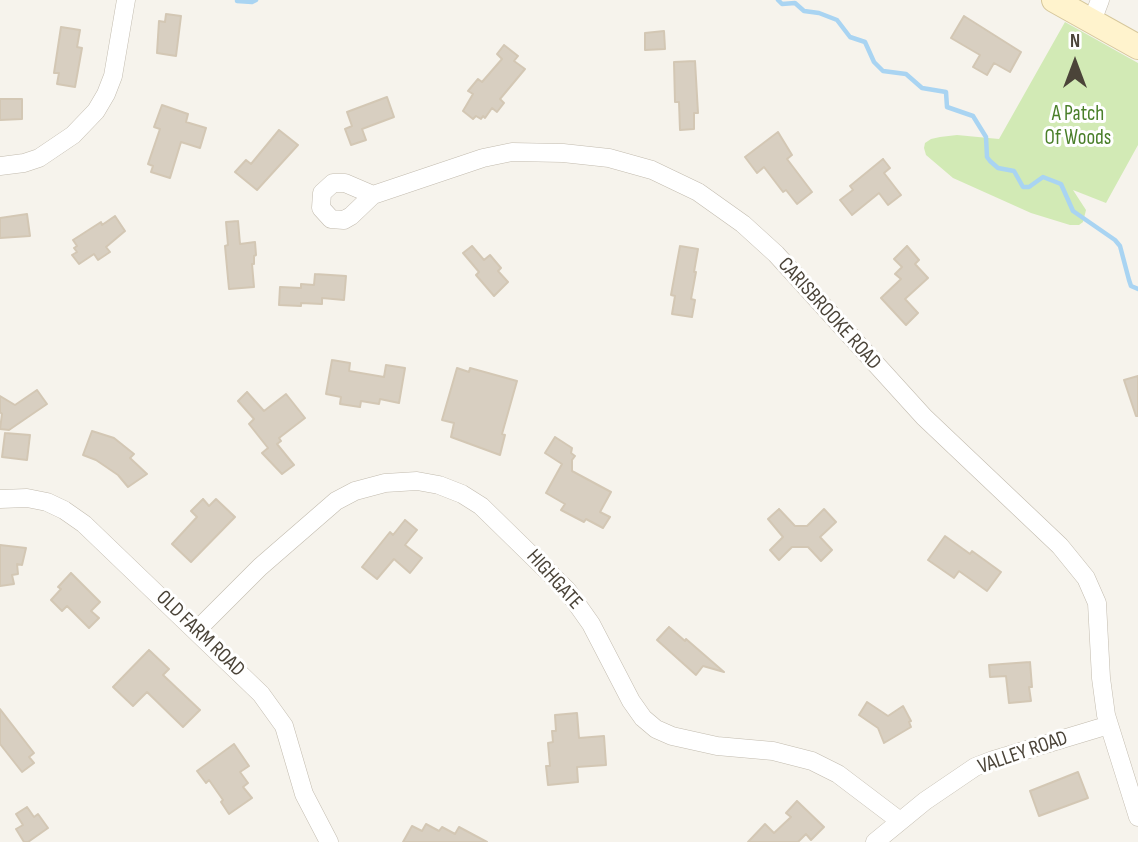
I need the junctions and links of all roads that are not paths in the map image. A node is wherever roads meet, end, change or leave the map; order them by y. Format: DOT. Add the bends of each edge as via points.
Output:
graph roads {
  1 [pos="126,0"];
  2 [pos="1054,0"];
  3 [pos="1096,10"];
  4 [pos="1138,47"];
  5 [pos="0,166"];
  6 [pos="373,195"];
  7 [pos="0,499"];
  8 [pos="196,631"];
  9 [pos="1109,725"];
  10 [pos="1138,817"];
  11 [pos="900,821"];
  12 [pos="329,842"];
  13 [pos="875,842"];
  1 -- 5 [label="street" via="113,76 96,111 73,135 39,158"];
  2 -- 3 [label="street"];
  3 -- 4 [label="street"];
  6 -- 9 [label="street, CARISBROOKE ROAD" via="493,155 538,152 609,158 652,170 726,210 764,242 924,417 1079,568 1097,603"];
  7 -- 8 [label="street, OLD FARM ROAD" via="27,498 70,513"];
  8 -- 11 [label="street, HIGHGATE" via="336,501 385,483 439,485 475,501 567,590 592,624 631,701 656,729 717,746 779,752 812,761 838,774"];
  8 -- 12 [label="street, OLD FARM ROAD" via="279,716 304,794"];
  9 -- 10 [label="street, CARISBROOKE ROAD"];
  9 -- 11 [label="street, VALLEY ROAD" via="975,767"];
  11 -- 13 [label="street, VALLEY ROAD"];
}
